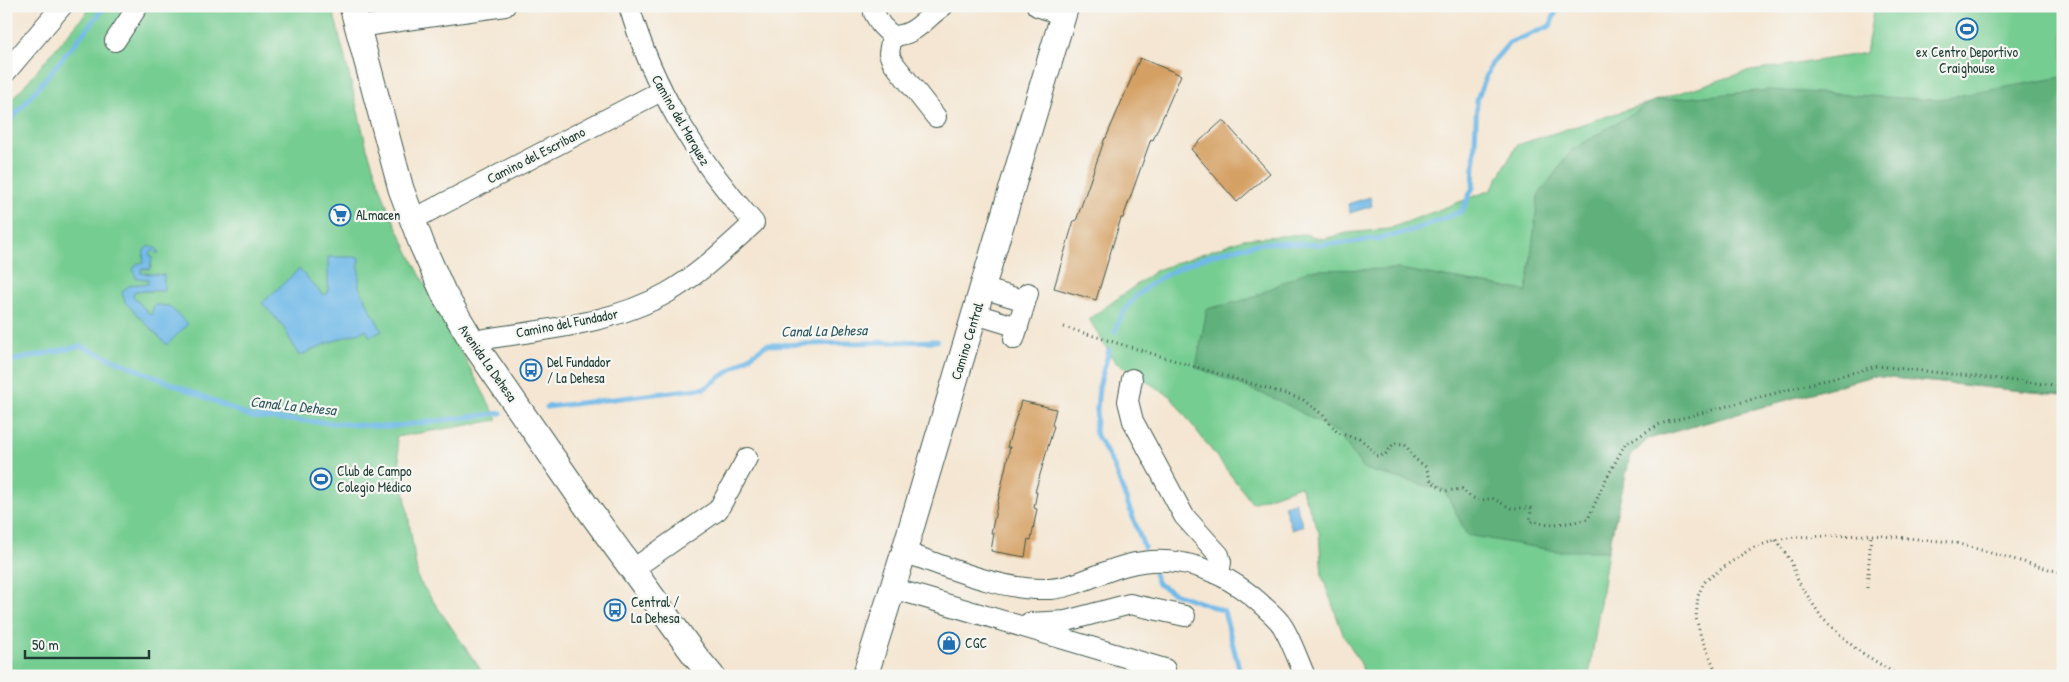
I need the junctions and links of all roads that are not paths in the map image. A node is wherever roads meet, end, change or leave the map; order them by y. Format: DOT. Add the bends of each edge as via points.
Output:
graph roads {
  1 [pos="62,6"];
  2 [pos="138,6"];
  3 [pos="505,6"];
  4 [pos="629,6"];
  5 [pos="876,6"];
  6 [pos="943,6"];
  7 [pos="1037,6"];
  8 [pos="1064,11"];
  9 [pos="354,17"];
  10 [pos="892,36"];
  11 [pos="115,41"];
  12 [pos="6,72"];
  13 [pos="661,91"];
  14 [pos="936,117"];
  15 [pos="412,220"];
  16 [pos="754,223"];
  17 [pos="982,288"];
  18 [pos="975,314"];
  19 [pos="472,341"];
  20 [pos="1132,379"];
  21 [pos="747,458"];
  22 [pos="904,552"];
  23 [pos="633,569"];
  24 [pos="1219,574"];
  25 [pos="892,588"];
  26 [pos="1185,616"];
  27 [pos="1014,624"];
  28 [pos="1165,669"];
  29 [pos="712,676"];
  30 [pos="865,676"];
  31 [pos="1306,676"];
  1 -- 12 [label="street"];
  2 -- 11 [label="street"];
  3 -- 9 [label="street"];
  4 -- 13 [label="street, Camino del Marquez"];
  5 -- 10 [label="street" via="874,13"];
  6 -- 10 [label="street" via="917,30"];
  7 -- 8 [label="street"];
  8 -- 17 [label="main road, Camino Central"];
  9 -- 15 [label="main road, Avenida La Dehesa"];
  10 -- 14 [label="street" via="889,53 892,61"];
  13 -- 15 [label="street, Camino del Escribano"];
  13 -- 16 [label="street, Camino del Marquez" via="708,169"];
  15 -- 19 [label="main road, Avenida La Dehesa" via="444,294"];
  16 -- 19 [label="street, Camino del Fundador" via="694,275 646,304 596,320"];
  17 -- 18 [label="main road, Camino Central"];
  17 -- 18 [label="street" via="1026,297 1016,333"];
  18 -- 22 [label="main road, Camino Central"];
  19 -- 23 [label="main road, Avenida La Dehesa"];
  20 -- 24 [label="street" via="1128,401 1133,421 1184,516 1219,555"];
  21 -- 23 [label="street" via="718,510"];
  22 -- 24 [label="street" via="961,572 1028,588 1053,588 1148,560 1187,563"];
  22 -- 25 [label="main road, Camino Central"];
  23 -- 29 [label="main road, Avenida La Dehesa"];
  24 -- 31 [label="street" via="1246,591 1283,626"];
  25 -- 27 [label="street"];
  25 -- 30 [label="main road, Camino Central"];
  26 -- 27 [label="street" via="1130,604 1066,621"];
  27 -- 28 [label="street"];
}
